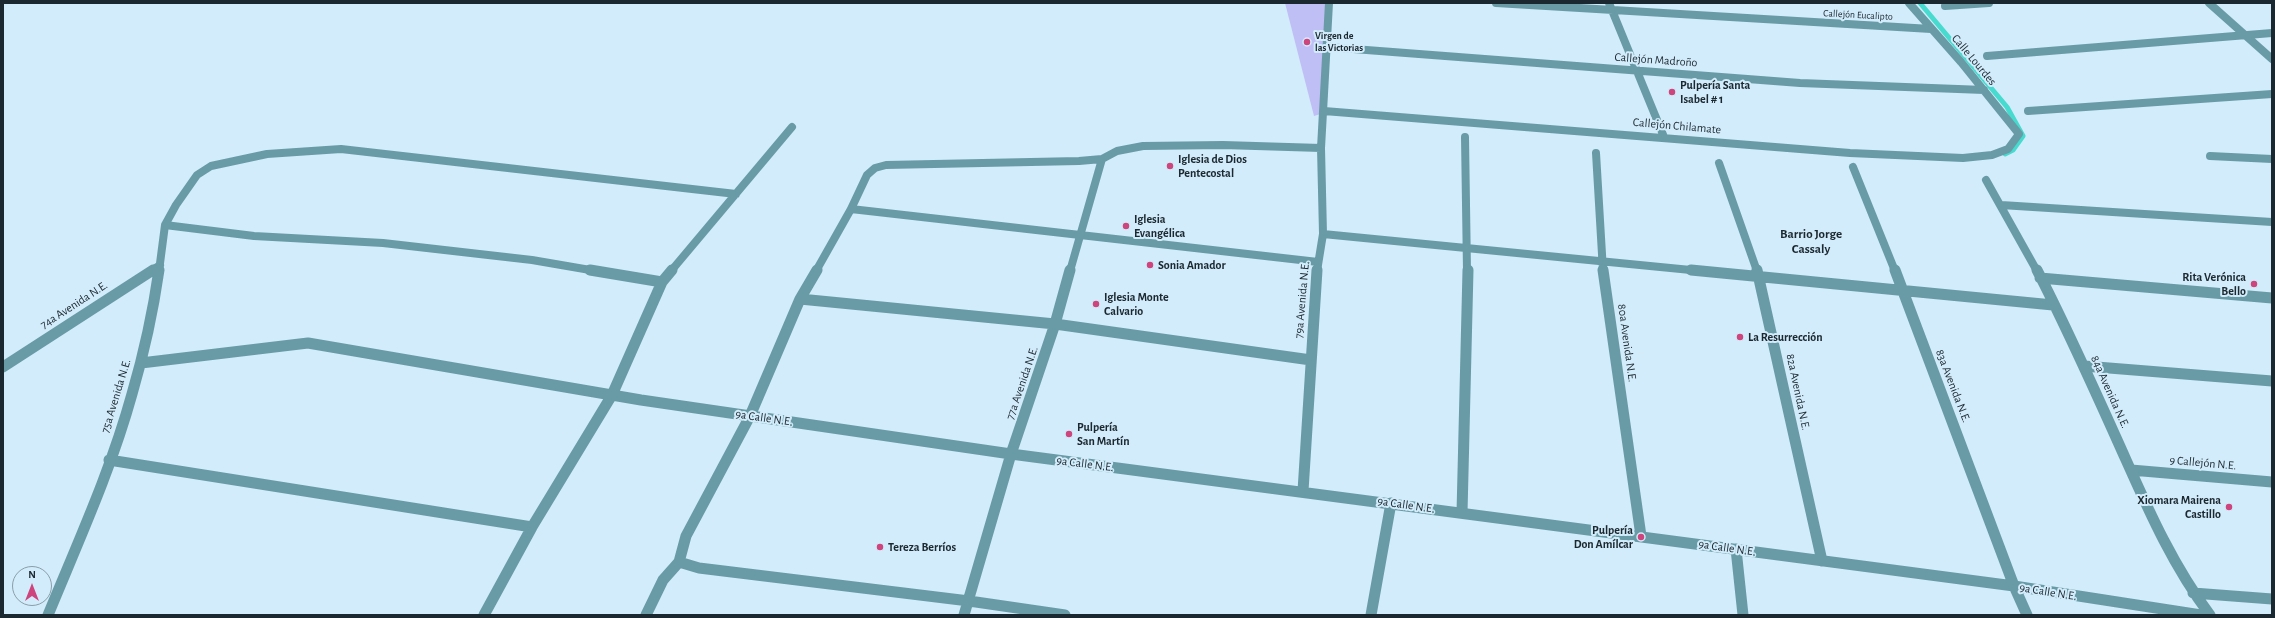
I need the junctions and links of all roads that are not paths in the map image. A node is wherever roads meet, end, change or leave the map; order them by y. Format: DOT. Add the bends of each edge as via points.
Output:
graph roads {
  1 [pos="1330,3"];
  2 [pos="1496,3"];
  3 [pos="1909,3"];
  4 [pos="1989,3"];
  5 [pos="2209,3"];
  6 [pos="1945,6"];
  7 [pos="1610,7"];
  8 [pos="1932,29"];
  9 [pos="2272,33"];
  10 [pos="2245,34"];
  11 [pos="1327,47"];
  12 [pos="1987,56"];
  13 [pos="2272,58"];
  14 [pos="1637,70"];
  15 [pos="1984,90"];
  16 [pos="2272,94"];
  17 [pos="1324,111"];
  18 [pos="2028,111"];
  19 [pos="792,127"];
  20 [pos="2019,134"];
  21 [pos="1465,137"];
  22 [pos="1664,137"];
  23 [pos="1321,148"];
  24 [pos="1596,153"];
  25 [pos="2210,156"];
  26 [pos="1102,159"];
  27 [pos="2272,159"];
  28 [pos="1718,163"];
  29 [pos="1853,167"];
  30 [pos="1986,180"];
  31 [pos="736,194"];
  32 [pos="2001,204"];
  33 [pos="851,209"];
  34 [pos="2272,222"];
  35 [pos="165,224"];
  36 [pos="1322,234"];
  37 [pos="1079,235"];
  38 [pos="1468,248"];
  39 [pos="1602,261"];
  40 [pos="1318,262"];
  41 [pos="160,265"];
  42 [pos="1759,276"];
  43 [pos="2040,278"];
  44 [pos="662,282"];
  45 [pos="1904,290"];
  46 [pos="2272,298"];
  47 [pos="800,299"];
  48 [pos="2053,304"];
  49 [pos="1055,324"];
  50 [pos="1311,360"];
  51 [pos="141,363"];
  52 [pos="2084,366"];
  53 [pos="3,367"];
  54 [pos="2272,381"];
  55 [pos="612,395"];
  56 [pos="750,416"];
  57 [pos="1011,454"];
  58 [pos="109,460"];
  59 [pos="2131,470"];
  60 [pos="2272,482"];
  61 [pos="1303,491"];
  62 [pos="1391,503"];
  63 [pos="1462,513"];
  64 [pos="532,527"];
  65 [pos="1641,536"];
  66 [pos="1736,549"];
  67 [pos="1822,561"];
  68 [pos="679,562"];
  69 [pos="2014,586"];
  70 [pos="2193,593"];
  71 [pos="2272,599"];
  72 [pos="969,601"];
  73 [pos="48,615"];
  74 [pos="484,615"];
  75 [pos="646,615"];
  76 [pos="964,615"];
  77 [pos="1065,615"];
  78 [pos="1371,615"];
  79 [pos="1743,615"];
  80 [pos="2027,615"];
  81 [pos="2201,615"];
  82 [pos="2210,615"];
  1 -- 11 [label="street, 79a Avenida N.E."];
  2 -- 7 [label="street, Callejón Eucalipto"];
  3 -- 8 [label="street, Calle Lourdes"];
  4 -- 6 [label="street"];
  5 -- 10 [label="street"];
  7 -- 8 [label="street, Callejón Eucalipto"];
  7 -- 14 [label="street"];
  8 -- 15 [label="street, Calle Lourdes"];
  9 -- 10 [label="street"];
  10 -- 12 [label="street"];
  10 -- 13 [label="street"];
  11 -- 14 [label="street, Callejón Madroño"];
  11 -- 17 [label="street, 79a Avenida N.E."];
  14 -- 15 [label="street, Callejón Madroño" via="1800,83"];
  14 -- 22 [label="street"];
  15 -- 20 [label="street, Calle Lourdes"];
  16 -- 18 [label="street"];
  17 -- 22 [label="street, Callejón Chilamate"];
  17 -- 23 [label="street, 79a Avenida N.E."];
  19 -- 31 [label="street"];
  20 -- 22 [label="street, Callejón Chilamate" via="2008,149 1992,155 1963,158 1850,153"];
  21 -- 38 [label="street"];
  23 -- 26 [label="street" via="1143,146 1118,151"];
  23 -- 36 [label="street, 79a Avenida N.E."];
  24 -- 39 [label="street, 80a Avenida N.E."];
  25 -- 27 [label="street"];
  26 -- 33 [label="street" via="886,164 875,168 867,175"];
  26 -- 37 [label="street, 77a Avenida N.E."];
  28 -- 42 [label="street, 82a Avenida N.E."];
  29 -- 45 [label="street, 83a Avenida N.E."];
  30 -- 32 [label="street, 84a Avenida N.E."];
  31 -- 35 [label="street, 75a Avenida N.E." via="340,148 292,152 212,165 192,182"];
  31 -- 44 [label="street"];
  32 -- 34 [label="street"];
  32 -- 43 [label="street, 84a Avenida N.E."];
  33 -- 37 [label="street"];
  33 -- 47 [label="street"];
  35 -- 41 [label="street, 75a Avenida N.E."];
  35 -- 44 [label="street" via="254,236 383,244 532,260"];
  36 -- 38 [label="street"];
  36 -- 40 [label="street, 79a Avenida N.E."];
  37 -- 40 [label="street"];
  37 -- 49 [label="street, 77a Avenida N.E."];
  38 -- 39 [label="street"];
  38 -- 63 [label="street"];
  39 -- 42 [label="street"];
  39 -- 65 [label="street, 80a Avenida N.E."];
  40 -- 50 [label="street, 79a Avenida N.E."];
  41 -- 51 [label="street, 75a Avenida N.E."];
  41 -- 53 [label="street, 74a Avenida N.E."];
  42 -- 45 [label="street"];
  42 -- 67 [label="street, 82a Avenida N.E."];
  43 -- 46 [label="street"];
  43 -- 48 [label="street, 84a Avenida N.E."];
  44 -- 55 [label="street"];
  45 -- 48 [label="street"];
  45 -- 69 [label="street, 83a Avenida N.E."];
  47 -- 49 [label="street"];
  47 -- 56 [label="street"];
  48 -- 52 [label="street, 84a Avenida N.E."];
  49 -- 50 [label="street"];
  49 -- 57 [label="street, 77a Avenida N.E."];
  50 -- 61 [label="street, 79a Avenida N.E."];
  51 -- 55 [label="street, 9a Calle N.E." via="308,343"];
  51 -- 58 [label="street, 75a Avenida N.E."];
  52 -- 54 [label="street"];
  52 -- 59 [label="street, 84a Avenida N.E."];
  55 -- 56 [label="street, 9a Calle N.E."];
  55 -- 64 [label="street"];
  56 -- 57 [label="street, 9a Calle N.E."];
  56 -- 68 [label="street" via="686,536"];
  57 -- 61 [label="street, 9a Calle N.E."];
  57 -- 72 [label="street, 77a Avenida N.E."];
  58 -- 64 [label="street"];
  58 -- 73 [label="street, 75a Avenida N.E."];
  59 -- 60 [label="street, 9 Callejón N.E."];
  59 -- 70 [label="street, 84a Avenida N.E." via="2170,555"];
  61 -- 62 [label="street, 9a Calle N.E."];
  62 -- 63 [label="street, 9a Calle N.E."];
  62 -- 78 [label="street"];
  63 -- 65 [label="street, 9a Calle N.E."];
  64 -- 74 [label="street"];
  65 -- 66 [label="street, 9a Calle N.E."];
  66 -- 67 [label="street, 9a Calle N.E."];
  66 -- 79 [label="street"];
  67 -- 69 [label="street, 9a Calle N.E."];
  68 -- 72 [label="street" via="699,568"];
  68 -- 75 [label="street" via="664,580"];
  69 -- 80 [label="street, 83a Avenida N.E."];
  69 -- 81 [label="street, 9a Calle N.E."];
  70 -- 71 [label="street"];
  70 -- 82 [label="street, 84a Avenida N.E."];
  72 -- 76 [label="street, 77a Avenida N.E."];
  72 -- 77 [label="street"];
}
